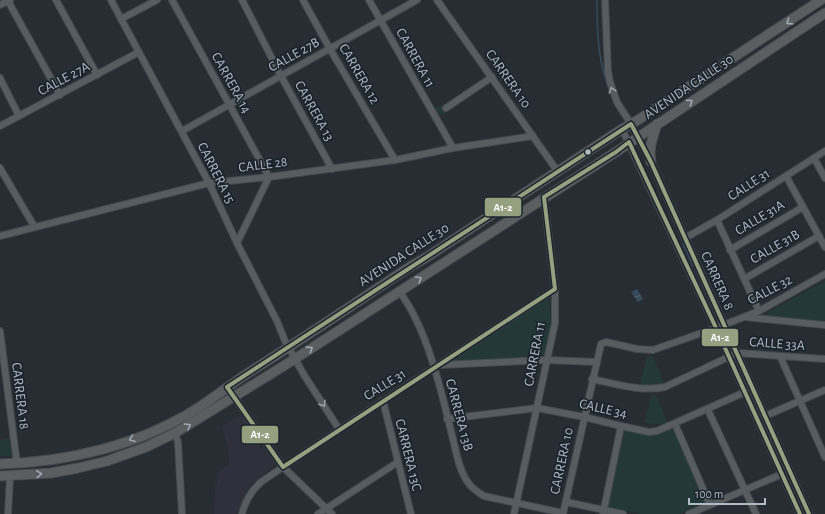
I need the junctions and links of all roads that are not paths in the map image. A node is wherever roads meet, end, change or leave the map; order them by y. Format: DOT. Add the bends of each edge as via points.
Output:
graph roads {
  1 [pos="56,0"];
  2 [pos="110,0"];
  3 [pos="157,0"];
  4 [pos="172,0"];
  5 [pos="242,0"];
  6 [pos="303,0"];
  7 [pos="369,0"];
  8 [pos="417,0"];
  9 [pos="437,0"];
  10 [pos="605,0"];
  11 [pos="821,0"];
  12 [pos="9,1"];
  13 [pos="0,5"];
  14 [pos="825,13"];
  15 [pos="121,19"];
  16 [pos="380,21"];
  17 [pos="330,49"];
  18 [pos="139,52"];
  19 [pos="97,75"];
  20 [pos="281,76"];
  21 [pos="492,76"];
  22 [pos="0,78"];
  23 [pos="60,95"];
  24 [pos="230,104"];
  25 [pos="446,108"];
  26 [pos="19,116"];
  27 [pos="631,124"];
  28 [pos="658,124"];
  29 [pos="0,126"];
  30 [pos="622,129"];
  31 [pos="182,131"];
  32 [pos="533,136"];
  33 [pos="638,137"];
  34 [pos="629,142"];
  35 [pos="453,148"];
  36 [pos="825,150"];
  37 [pos="814,158"];
  38 [pos="395,160"];
  39 [pos="651,162"];
  40 [pos="332,169"];
  41 [pos="1,172"];
  42 [pos="558,172"];
  43 [pos="786,176"];
  44 [pos="269,177"];
  45 [pos="825,178"];
  46 [pos="209,183"];
  47 [pos="544,198"];
  48 [pos="803,207"];
  49 [pos="717,220"];
  50 [pos="34,226"];
  51 [pos="0,236"];
  52 [pos="819,236"];
  53 [pos="685,238"];
  54 [pos="237,243"];
  55 [pos="825,247"];
  56 [pos="730,250"];
  57 [pos="825,274"];
  58 [pos="744,279"];
  59 [pos="555,289"];
  60 [pos="399,291"];
  61 [pos="759,311"];
  62 [pos="744,317"];
  63 [pos="724,325"];
  64 [pos="825,325"];
  65 [pos="716,328"];
  66 [pos="0,331"];
  67 [pos="601,344"];
  68 [pos="288,347"];
  69 [pos="737,353"];
  70 [pos="780,356"];
  71 [pos="729,357"];
  72 [pos="295,359"];
  73 [pos="825,359"];
  74 [pos="546,360"];
  75 [pos="597,362"];
  76 [pos="437,367"];
  77 [pos="592,379"];
  78 [pos="227,387"];
  79 [pos="825,390"];
  80 [pos="745,392"];
  81 [pos="234,398"];
  82 [pos="383,401"];
  83 [pos="799,401"];
  84 [pos="537,408"];
  85 [pos="708,410"];
  86 [pos="765,416"];
  87 [pos="584,417"];
  88 [pos="447,419"];
  89 [pos="675,424"];
  90 [pos="621,426"];
  91 [pos="339,429"];
  92 [pos="175,434"];
  93 [pos="825,457"];
  94 [pos="398,462"];
  95 [pos="0,464"];
  96 [pos="17,464"];
  97 [pos="283,467"];
  98 [pos="782,474"];
  99 [pos="0,476"];
  100 [pos="10,476"];
  101 [pos="745,490"];
  102 [pos="566,502"];
  103 [pos="516,504"];
  104 [pos="710,505"];
  105 [pos="326,508"];
  106 [pos="603,512"];
  107 [pos="8,514"];
  108 [pos="182,514"];
  109 [pos="242,514"];
  110 [pos="318,514"];
  111 [pos="332,514"];
  112 [pos="411,514"];
  113 [pos="514,514"];
  114 [pos="563,514"];
  115 [pos="623,514"];
  116 [pos="689,514"];
  117 [pos="756,514"];
  118 [pos="800,514"];
  119 [pos="809,514"];
  1 -- 19 [label="street"];
  2 -- 15 [label="street, CARRERA 15"];
  3 -- 15 [label="street"];
  4 -- 24 [label="street, CARRERA 14"];
  5 -- 20 [label="street, CARRERA 13"];
  6 -- 17 [label="street, CARRERA 12"];
  7 -- 16 [label="street, CARRERA 11"];
  8 -- 16 [label="street, CALLE 27B"];
  9 -- 21 [label="street, CARRERA 10"];
  27 -- 10 [label="street, CARRERA 8, one-way" via="617,102 610,82"];
  11 -- 27 [label="highway, AVENIDA CALLE 30, one-way"];
  12 -- 13 [label="street"];
  12 -- 23 [label="street"];
  28 -- 14 [label="highway, AVENIDA CALLE 30, one-way"];
  15 -- 18 [label="street, CARRERA 15"];
  16 -- 17 [label="street, CALLE 27B"];
  16 -- 35 [label="street, CARRERA 11"];
  17 -- 20 [label="street, CALLE 27B"];
  17 -- 38 [label="street, CARRERA 12"];
  18 -- 19 [label="street, CALLE 27A"];
  18 -- 31 [label="street, CARRERA 15"];
  19 -- 23 [label="street, CALLE 27A"];
  20 -- 24 [label="street, CALLE 27B"];
  20 -- 40 [label="street, CARRERA 13"];
  21 -- 25 [label="street"];
  21 -- 32 [label="street, CARRERA 10"];
  22 -- 26 [label="street"];
  23 -- 26 [label="street, CALLE 27A"];
  24 -- 31 [label="street, CALLE 27B"];
  24 -- 44 [label="street, CARRERA 14"];
  26 -- 29 [label="street, CALLE 27A"];
  27 -- 30 [label="highway, AVENIDA CALLE 30"];
  27 -- 33 [label="street, CARRERA 8"];
  28 -- 33 [label="highway, AVENIDA CALLE 30"];
  28 -- 39 [label="highway" via="651,142"];
  30 -- 34 [label="street, CARRERA 8"];
  30 -- 42 [label="highway, AVENIDA CALLE 30"];
  31 -- 46 [label="street, CARRERA 15"];
  32 -- 35 [label="street, CALLE 28"];
  32 -- 42 [label="street, CARRERA 10"];
  33 -- 34 [label="highway, AVENIDA CALLE 30"];
  33 -- 39 [label="street, CARRERA 8"];
  34 -- 47 [label="highway, AVENIDA CALLE 30"];
  34 -- 65 [label="street, CARRERA 8"];
  35 -- 38 [label="street, CALLE 28"];
  36 -- 37 [label="street, CALLE 31"];
  37 -- 43 [label="street, CALLE 31"];
  37 -- 45 [label="street"];
  38 -- 40 [label="street, CALLE 28"];
  39 -- 53 [label="street, CARRERA 8"];
  40 -- 44 [label="street, CALLE 28"];
  41 -- 50 [label="street"];
  42 -- 68 [label="highway, AVENIDA CALLE 30"];
  43 -- 48 [label="street"];
  43 -- 49 [label="street, CALLE 31"];
  44 -- 46 [label="street, CALLE 28"];
  44 -- 54 [label="street"];
  46 -- 50 [label="street, CALLE 28"];
  46 -- 54 [label="street, CARRERA 15"];
  47 -- 59 [label="street, CARRERA 11"];
  60 -- 47 [label="highway, AVENIDA CALLE 30, one-way"];
  48 -- 52 [label="street"];
  48 -- 56 [label="street, CALLE 31A"];
  49 -- 53 [label="street, CALLE 31"];
  49 -- 56 [label="street"];
  50 -- 51 [label="street, CALLE 28"];
  52 -- 55 [label="street"];
  52 -- 58 [label="street, CALLE 31B"];
  53 -- 63 [label="street, CARRERA 8"];
  54 -- 68 [label="street, CARRERA 15"];
  56 -- 58 [label="street"];
  57 -- 61 [label="street, CALLE 32"];
  58 -- 61 [label="street"];
  59 -- 74 [label="street, CARRERA 11" via="555,322"];
  59 -- 76 [label="street, CALLE 31"];
  72 -- 60 [label="highway, AVENIDA CALLE 30, one-way"];
  60 -- 76 [label="street, CARRERA 13B" via="411,308"];
  61 -- 62 [label="street, CALLE 32"];
  62 -- 63 [label="street, CALLE 32"];
  62 -- 64 [label="street"];
  63 -- 65 [label="street, CALLE 32"];
  63 -- 69 [label="street, CARRERA 8"];
  65 -- 67 [label="street, CALLE 32" via="653,350 606,342"];
  65 -- 71 [label="street, CARRERA 8"];
  66 -- 96 [label="street, CARRERA 18"];
  67 -- 75 [label="street, CARRERA 10"];
  68 -- 72 [label="street, CARRERA 15"];
  68 -- 78 [label="highway, AVENIDA CALLE 30"];
  69 -- 70 [label="street, CALLE 33A"];
  69 -- 71 [label="street, CALLE 33A"];
  69 -- 86 [label="street, CARRERA 8"];
  70 -- 73 [label="street, CALLE 33A"];
  70 -- 83 [label="street"];
  71 -- 77 [label="street, CALLE 33A" via="665,387 654,389 640,389"];
  71 -- 80 [label="street, CARRERA 8"];
  72 -- 81 [label="highway, AVENIDA CALLE 30"];
  72 -- 91 [label="street, one-way"];
  74 -- 75 [label="street"];
  74 -- 76 [label="street"];
  74 -- 84 [label="street, CARRERA 11"];
  75 -- 77 [label="street, CARRERA 10"];
  76 -- 82 [label="street, CALLE 31"];
  76 -- 88 [label="street, CARRERA 13B"];
  77 -- 87 [label="street, CARRERA 10"];
  78 -- 81 [label="street"];
  78 -- 96 [label="highway, AVENIDA CALLE 30, one-way" via="171,423 114,446 61,459"];
  79 -- 83 [label="street"];
  80 -- 85 [label="street, CALLE 34"];
  80 -- 98 [label="street, CARRERA 8"];
  92 -- 81 [label="highway, AVENIDA CALLE 30, one-way"];
  81 -- 97 [label="street"];
  82 -- 91 [label="street, CALLE 31"];
  82 -- 94 [label="street, CARRERA 13C"];
  83 -- 86 [label="street"];
  83 -- 93 [label="street"];
  84 -- 87 [label="street, CALLE 34"];
  84 -- 88 [label="street, CALLE 34"];
  84 -- 103 [label="street, CARRERA 11"];
  85 -- 89 [label="street, CALLE 34"];
  85 -- 101 [label="street"];
  86 -- 119 [label="street, CARRERA 8"];
  87 -- 90 [label="street, CALLE 34"];
  87 -- 102 [label="street, CARRERA 10"];
  88 -- 103 [label="street, CARRERA 13B" via="462,474 468,484 484,496"];
  89 -- 90 [label="street, CALLE 34" via="649,432"];
  89 -- 104 [label="street"];
  90 -- 106 [label="street"];
  91 -- 97 [label="street, CALLE 31"];
  100 -- 92 [label="highway, AVENIDA CALLE 30, one-way" via="51,473 107,461"];
  92 -- 108 [label="street" via="178,442"];
  94 -- 105 [label="street"];
  94 -- 112 [label="street, CARRERA 13C"];
  95 -- 96 [label="highway, AVENIDA CALLE 30"];
  97 -- 105 [label="street"];
  97 -- 109 [label="street, CALLE 31" via="256,486 247,499"];
  98 -- 101 [label="street"];
  98 -- 118 [label="street, CARRERA 8"];
  99 -- 100 [label="highway, AVENIDA CALLE 30"];
  100 -- 107 [label="street"];
  101 -- 104 [label="street"];
  101 -- 117 [label="street"];
  102 -- 106 [label="street"];
  102 -- 114 [label="street, CARRERA 10"];
  103 -- 113 [label="street, CARRERA 11"];
  103 -- 114 [label="street"];
  104 -- 116 [label="street"];
  105 -- 110 [label="street"];
  105 -- 111 [label="street"];
  106 -- 115 [label="street"];
}
